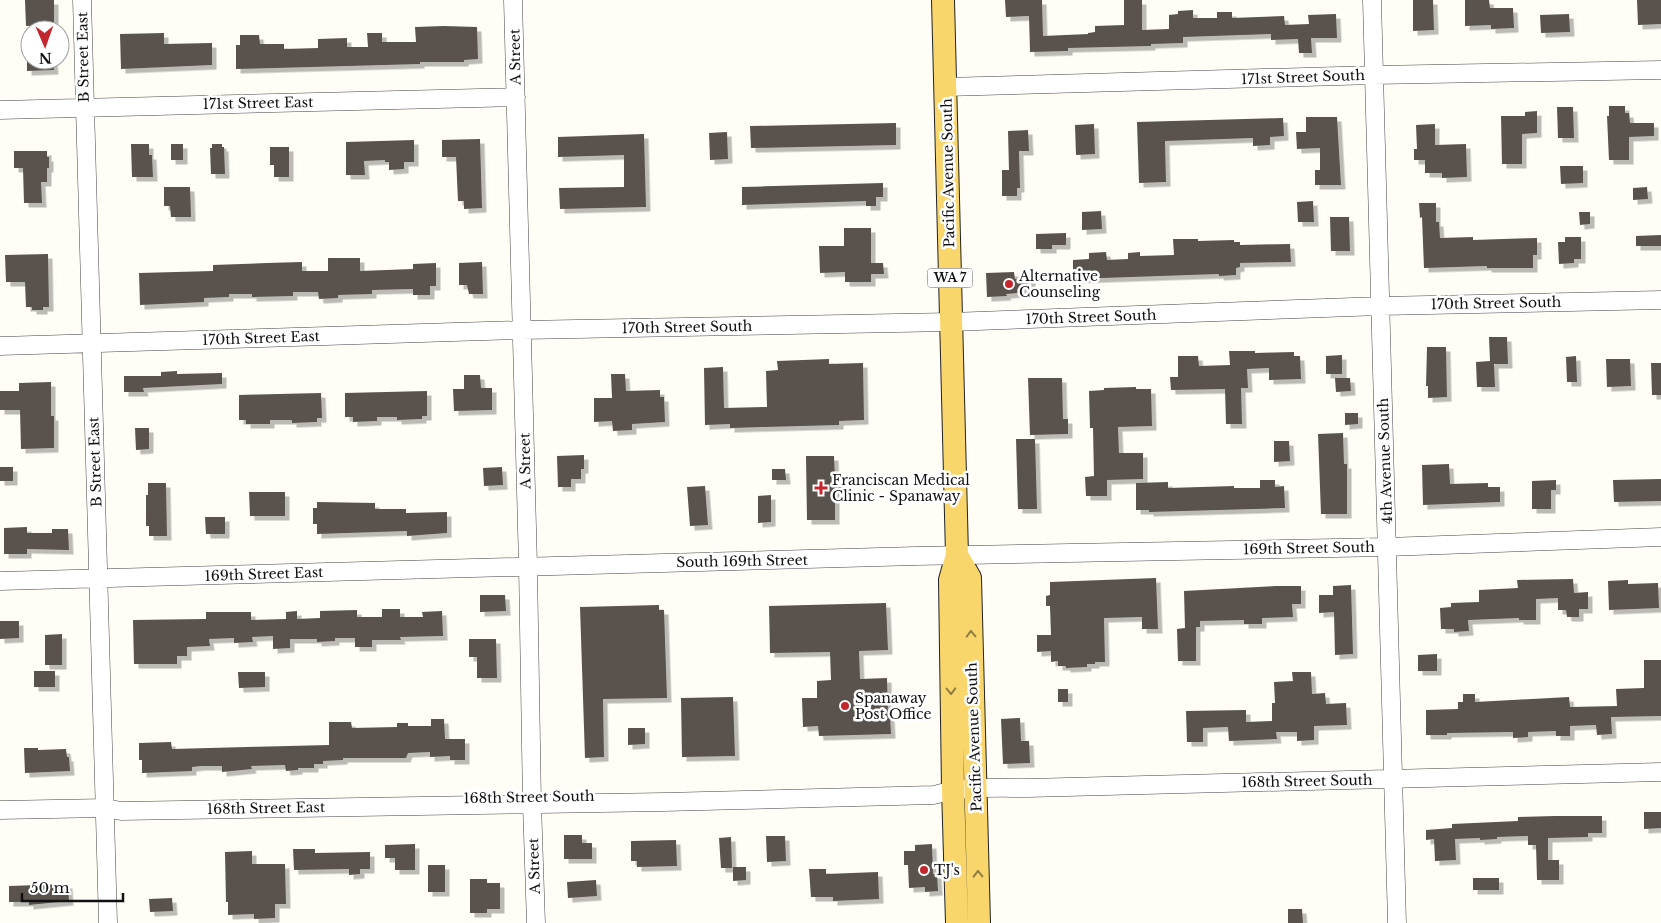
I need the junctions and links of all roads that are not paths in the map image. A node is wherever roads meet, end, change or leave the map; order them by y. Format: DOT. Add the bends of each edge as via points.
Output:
graph roads {
  1 [pos="82,0"];
  2 [pos="513,0"];
  3 [pos="943,0"];
  4 [pos="1372,0"];
  5 [pos="1661,70"];
  6 [pos="1374,74"];
  7 [pos="945,88"];
  8 [pos="516,97"];
  9 [pos="84,108"];
  10 [pos="0,110"];
  11 [pos="1661,300"];
  12 [pos="1380,306"];
  13 [pos="951,322"];
  14 [pos="522,330"];
  15 [pos="91,343"];
  16 [pos="0,346"];
  17 [pos="1661,537"];
  18 [pos="1387,546"];
  19 [pos="957,556"];
  20 [pos="528,566"];
  21 [pos="98,578"];
  22 [pos="0,581"];
  23 [pos="1661,772"];
  24 [pos="1393,779"];
  25 [pos="975,788"];
  26 [pos="953,789"];
  27 [pos="532,800"];
  28 [pos="105,808"];
  29 [pos="0,810"];
  30 [pos="108,923"];
  31 [pos="536,923"];
  32 [pos="958,923"];
  33 [pos="979,923"];
  34 [pos="1397,923"];
  1 -- 9 [label="street, B Street East"];
  2 -- 8 [label="street, A Street"];
  3 -- 7 [label="main road, Pacific Avenue South / WA 7"];
  4 -- 6 [label="street, 4th Avenue South"];
  5 -- 6 [label="street, 171st Street South"];
  6 -- 7 [label="street, 171st Street South"];
  6 -- 12 [label="street, 4th Avenue South"];
  7 -- 13 [label="main road, Pacific Avenue South / WA 7"];
  8 -- 9 [label="street, 171st Street East"];
  8 -- 14 [label="street, A Street"];
  9 -- 10 [label="street, 171st Street East"];
  9 -- 15 [label="street, B Street East"];
  11 -- 12 [label="street, 170th Street South"];
  12 -- 13 [label="street, 170th Street South"];
  12 -- 18 [label="street, 4th Avenue South"];
  13 -- 14 [label="street, 170th Street South"];
  13 -- 19 [label="main road, Pacific Avenue South / WA 7"];
  14 -- 15 [label="street, 170th Street East"];
  14 -- 20 [label="street, A Street"];
  15 -- 16 [label="street, 170th Street East"];
  15 -- 21 [label="street, B Street East"];
  17 -- 18 [label="street, 169th Street South"];
  18 -- 19 [label="street, 169th Street South"];
  18 -- 24 [label="street, 4th Avenue South"];
  19 -- 20 [label="street, South 169th Street"];
  25 -- 19 [label="main road, Pacific Avenue South / WA 7, one-way" via="970,578"];
  19 -- 26 [label="main road, Pacific Avenue South / WA 7, one-way" via="950,580"];
  20 -- 21 [label="street, 169th Street East"];
  20 -- 27 [label="street, A Street"];
  21 -- 22 [label="street, 169th Street East"];
  21 -- 28 [label="street, B Street East"];
  23 -- 24 [label="street, 168th Street South"];
  24 -- 25 [label="street, 168th Street South"];
  24 -- 34 [label="street, 4th Avenue South"];
  25 -- 26 [label="street, 168th Street South"];
  33 -- 25 [label="main road, Pacific Avenue South / WA 7, one-way"];
  26 -- 27 [label="street, 168th Street South" via="926,795"];
  26 -- 32 [label="main road, Pacific Avenue South / WA 7"];
  27 -- 28 [label="street, 168th Street East" via="120,811"];
  27 -- 31 [label="street, A Street"];
  28 -- 29 [label="street, 168th Street East"];
  28 -- 30 [label="street, B Street East"];
}
